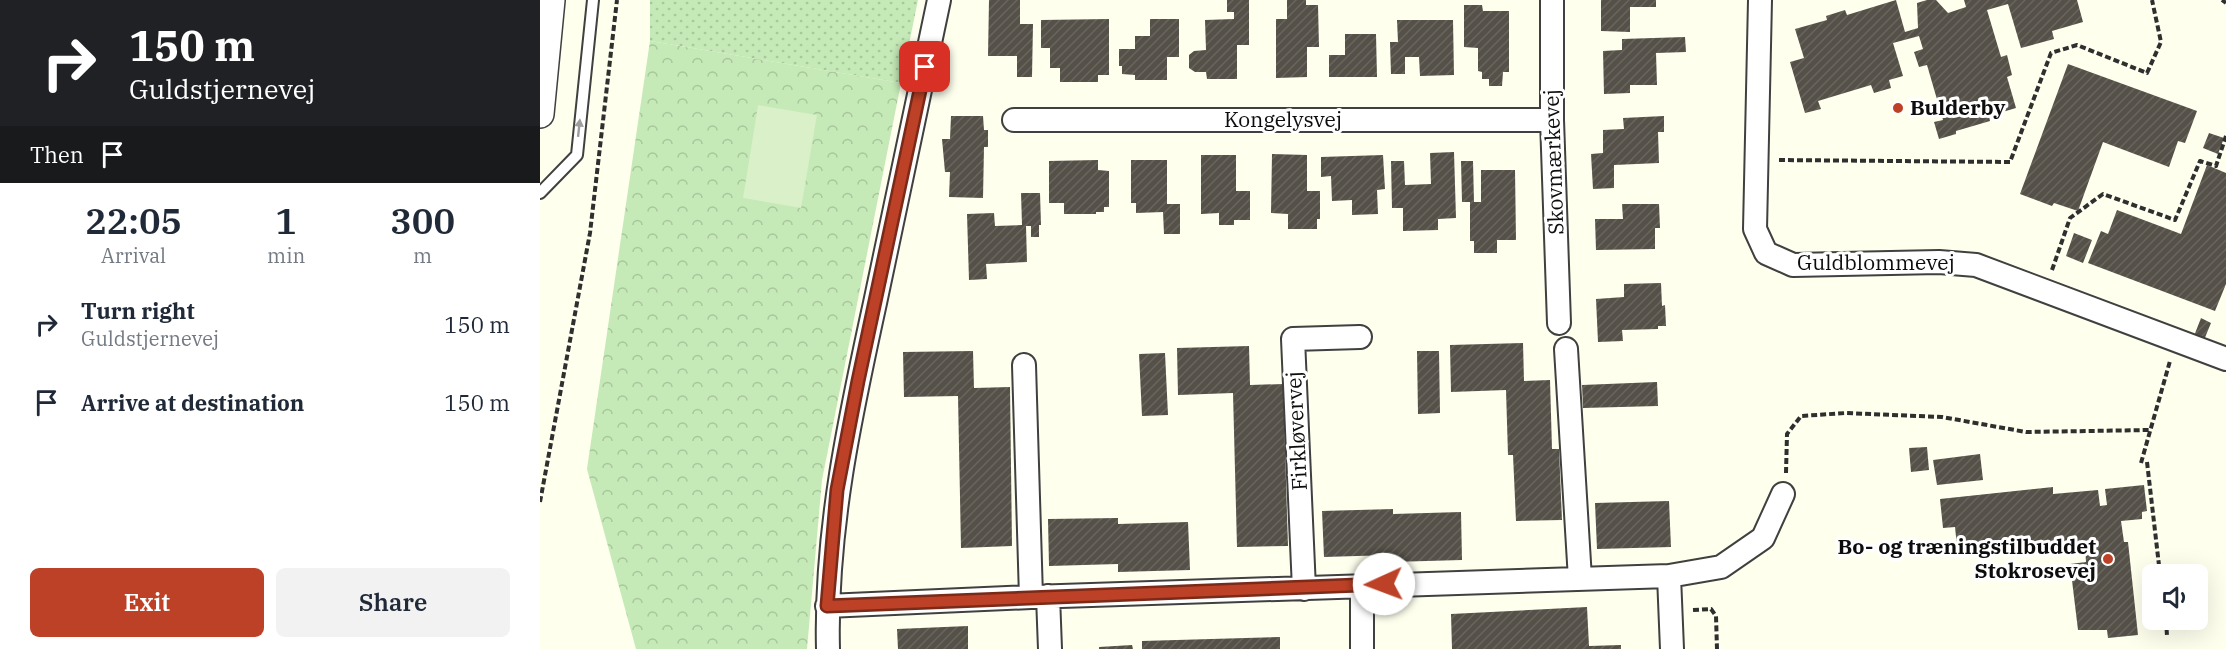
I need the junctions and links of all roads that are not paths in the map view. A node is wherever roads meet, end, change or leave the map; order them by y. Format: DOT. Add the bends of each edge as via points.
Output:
graph roads {
  1 [pos="551,0"];
  2 [pos="593,0"];
  3 [pos="939,0"];
  4 [pos="1552,0"];
  5 [pos="1760,0"];
  6 [pos="540,114"];
  7 [pos="1014,120"];
  8 [pos="1552,120"];
  9 [pos="540,193"];
  10 [pos="1559,323"];
  11 [pos="1360,337"];
  12 [pos="1566,349"];
  13 [pos="2226,359"];
  14 [pos="1024,365"];
  15 [pos="1783,494"];
  16 [pos="1669,576"];
  17 [pos="1581,579"];
  18 [pos="1362,585"];
  19 [pos="1304,589"];
  20 [pos="1040,596"];
  21 [pos="827,606"];
  22 [pos="828,649"];
  23 [pos="1050,649"];
  24 [pos="1362,649"];
  25 [pos="1672,649"];
  1 -- 6 [label="street"];
  9 -- 2 [label="lane, one-way" via="577,155"];
  3 -- 21 [label="street" via="839,479"];
  4 -- 8 [label="street, Skovmærkevej"];
  5 -- 13 [label="street, Guldblommevej" via="1755,229 1766,253 1793,266 1939,262 1976,265"];
  7 -- 8 [label="street, Kongelysvej"];
  8 -- 10 [label="street, Skovmærkevej"];
  11 -- 19 [label="street, Firkløvervej" via="1293,339"];
  12 -- 17 [label="street"];
  14 -- 20 [label="street"];
  15 -- 16 [label="street" via="1763,538 1722,567"];
  16 -- 17 [label="street"];
  16 -- 25 [label="street"];
  17 -- 18 [label="street"];
  18 -- 19 [label="street"];
  18 -- 24 [label="street"];
  19 -- 20 [label="street"];
  20 -- 21 [label="street"];
  20 -- 23 [label="street"];
  21 -- 22 [label="street"];
}
